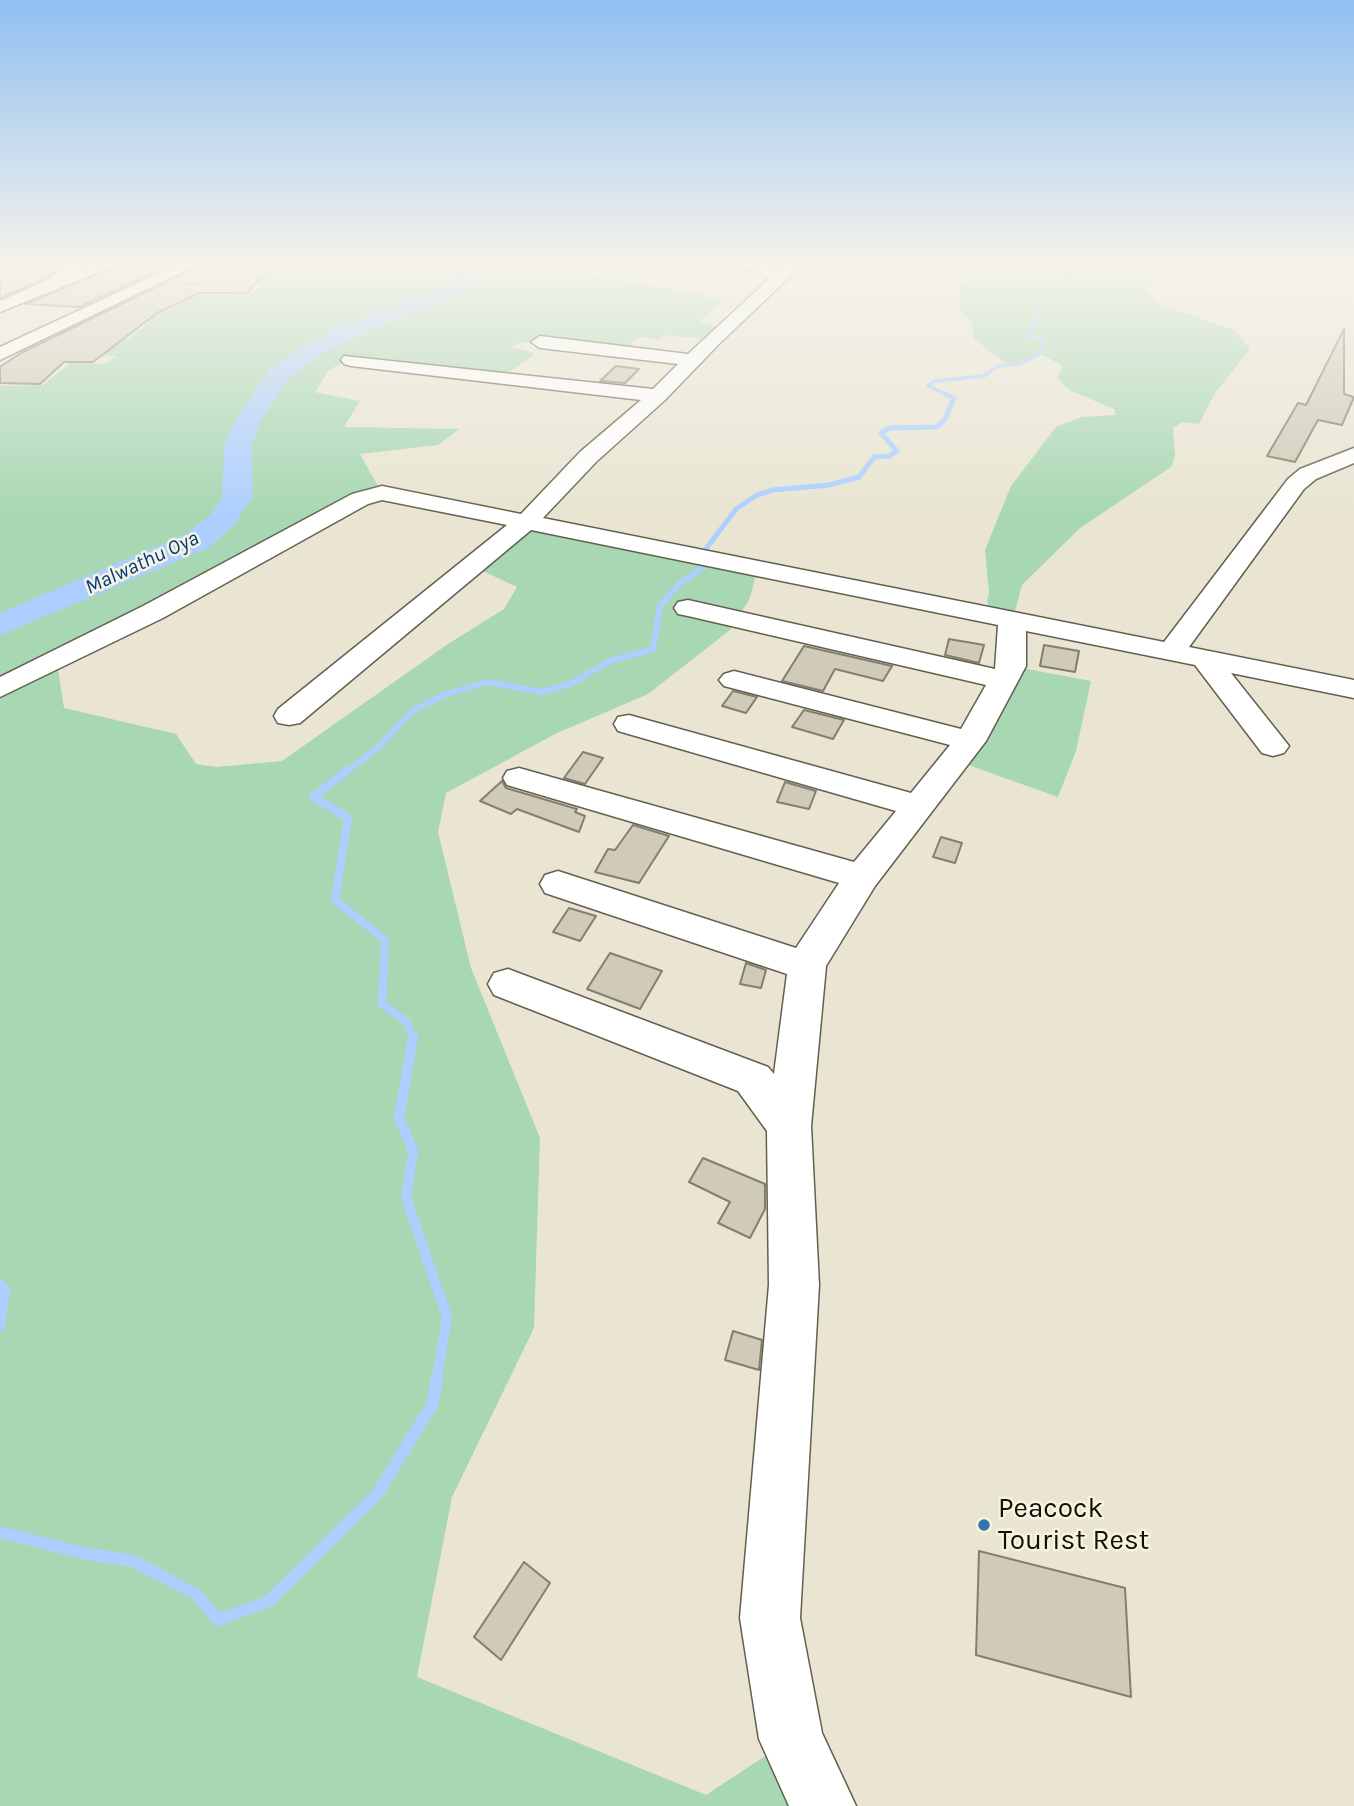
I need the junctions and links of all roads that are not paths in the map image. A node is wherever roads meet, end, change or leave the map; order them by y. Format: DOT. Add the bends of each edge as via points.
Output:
graph roads {
  1 [pos="594,348"];
  2 [pos="705,348"];
  3 [pos="351,359"];
  4 [pos="695,360"];
  5 [pos="658,396"];
  6 [pos="1354,455"];
  7 [pos="526,522"];
  8 [pos="688,608"];
  9 [pos="1012,622"];
  10 [pos="1170,653"];
  11 [pos="1206,661"];
  12 [pos="734,680"];
  13 [pos="1005,680"];
  14 [pos="0,688"];
  15 [pos="1354,689"];
  16 [pos="289,716"];
  17 [pos="629,724"];
  18 [pos="970,741"];
  19 [pos="1273,746"];
  20 [pos="519,778"];
  21 [pos="918,806"];
  22 [pos="862,877"];
  23 [pos="558,884"];
  24 [pos="807,966"];
  25 [pos="508,984"];
  26 [pos="789,1126"];
  27 [pos="823,1806"];
  1 -- 4 [label="street"];
  2 -- 4 [label="street"];
  3 -- 5 [label="street"];
  4 -- 5 [label="street"];
  5 -- 7 [label="street" via="588,457"];
  6 -- 10 [label="street" via="1308,474 1296,484"];
  7 -- 9 [label="street"];
  7 -- 14 [label="street" via="371,494 153,612"];
  7 -- 16 [label="street"];
  8 -- 13 [label="street"];
  9 -- 10 [label="street"];
  9 -- 13 [label="street" via="1011,666"];
  10 -- 11 [label="street"];
  11 -- 15 [label="street"];
  11 -- 19 [label="street"];
  12 -- 18 [label="street"];
  13 -- 18 [label="street"];
  17 -- 21 [label="street"];
  18 -- 21 [label="street"];
  20 -- 22 [label="street"];
  21 -- 22 [label="street"];
  22 -- 24 [label="street"];
  23 -- 24 [label="street"];
  24 -- 26 [label="street"];
  25 -- 26 [label="street" via="753,1079"];
  26 -- 27 [label="street" via="794,1285 770,1618 791,1739"];
}
